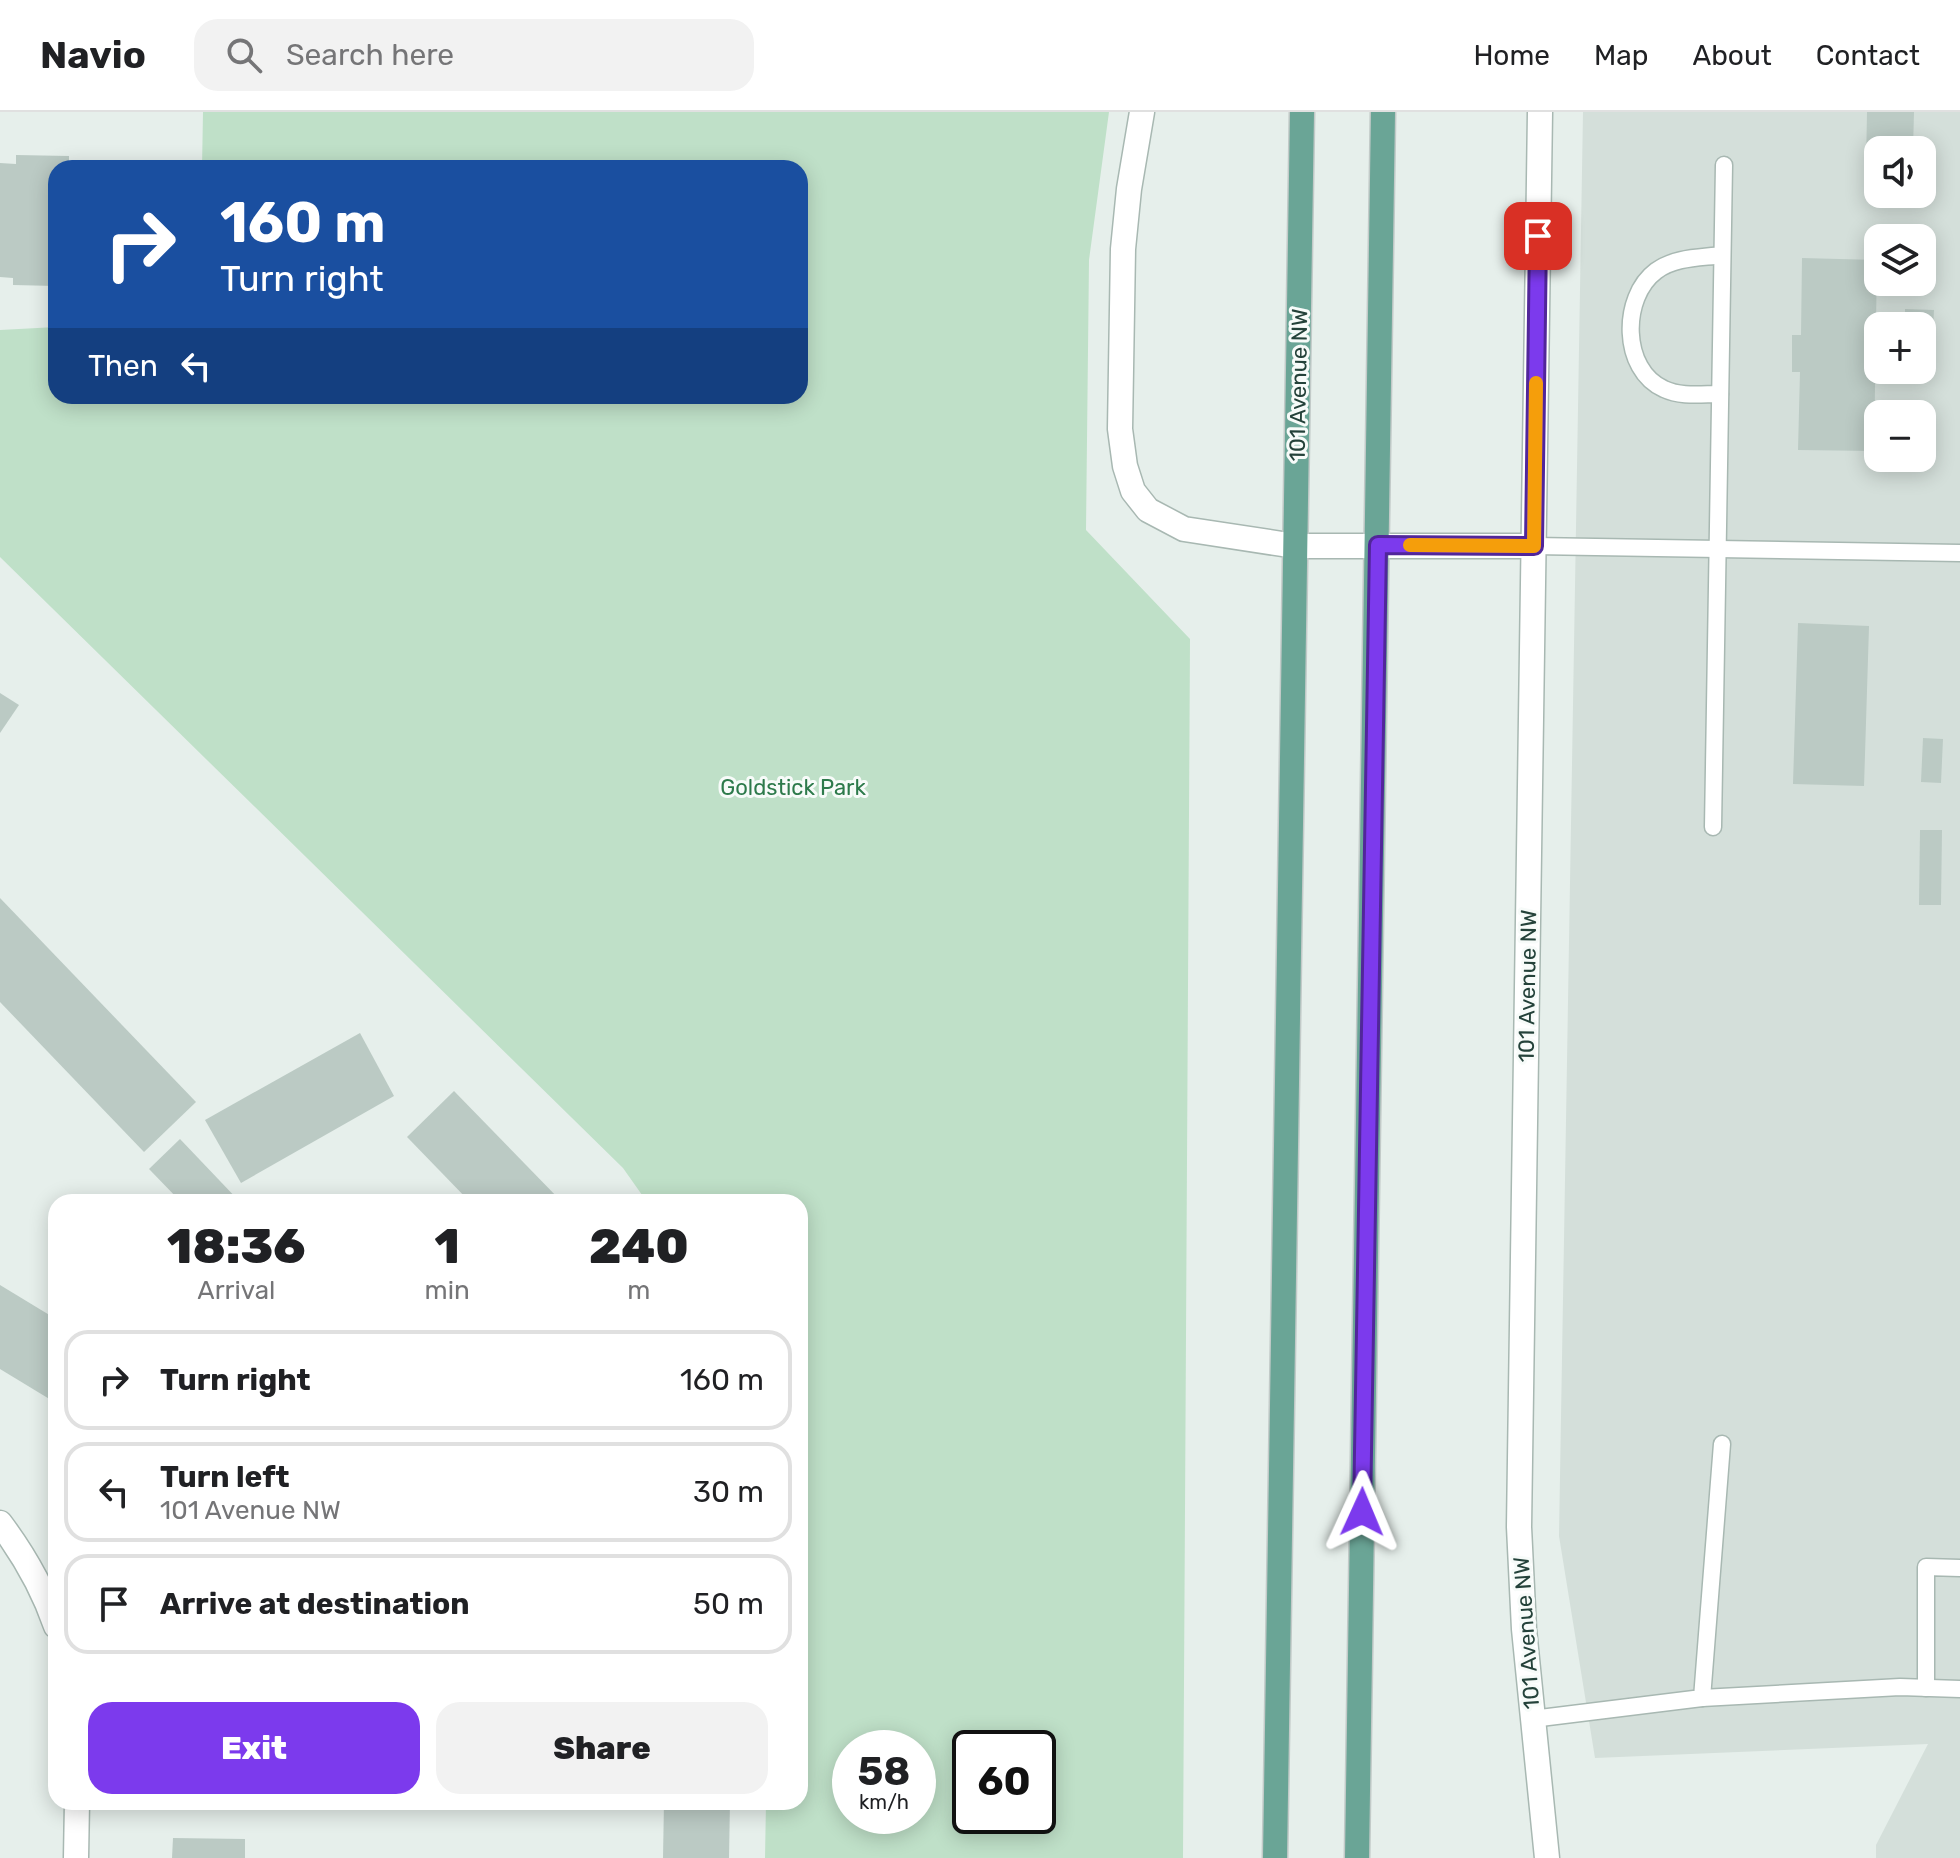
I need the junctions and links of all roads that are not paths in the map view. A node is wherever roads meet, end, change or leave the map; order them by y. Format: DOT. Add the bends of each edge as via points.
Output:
graph roads {
  1 [pos="1142,112"];
  2 [pos="1302,112"];
  3 [pos="1383,112"];
  4 [pos="1540,112"];
  5 [pos="1724,165"];
  6 [pos="1722,255"];
  7 [pos="1720,394"];
  8 [pos="1378,545"];
  9 [pos="1295,546"];
  10 [pos="1534,546"];
  11 [pos="1717,548"];
  12 [pos="1960,553"];
  13 [pos="1713,827"];
  14 [pos="1722,1444"];
  15 [pos="0,1523"];
  16 [pos="1960,1568"];
  17 [pos="48,1602"];
  18 [pos="1926,1688"];
  19 [pos="1960,1689"];
  20 [pos="1702,1698"];
  21 [pos="1532,1719"];
  22 [pos="77,1810"];
  23 [pos="76,1858"];
  24 [pos="1275,1858"];
  25 [pos="1357,1858"];
  26 [pos="1547,1858"];
  1 -- 9 [label="street" via="1123,264 1120,429 1133,491 1148,510 1184,529"];
  2 -- 9 [label="main road, 101 Avenue NW"];
  3 -- 8 [label="main road"];
  4 -- 10 [label="street, 101 Avenue NW"];
  5 -- 6 [label="lane"];
  6 -- 7 [label="lane"];
  6 -- 7 [label="lane" via="1674,261 1656,271 1635,301 1631,334 1633,352 1662,389"];
  7 -- 11 [label="lane"];
  8 -- 9 [label="street"];
  8 -- 10 [label="street"];
  8 -- 25 [label="main road"];
  9 -- 24 [label="main road, 101 Avenue NW"];
  10 -- 11 [label="lane"];
  10 -- 21 [label="street, 101 Avenue NW" via="1519,1411 1519,1527"];
  11 -- 12 [label="lane"];
  11 -- 13 [label="lane"];
  14 -- 20 [label="lane"];
  15 -- 17 [label="street"];
  16 -- 18 [label="lane" via="1926,1567"];
  18 -- 19 [label="lane"];
  18 -- 20 [label="lane"];
  20 -- 21 [label="lane"];
  21 -- 26 [label="street, 101 Avenue NW"];
  22 -- 23 [label="street"];
}
